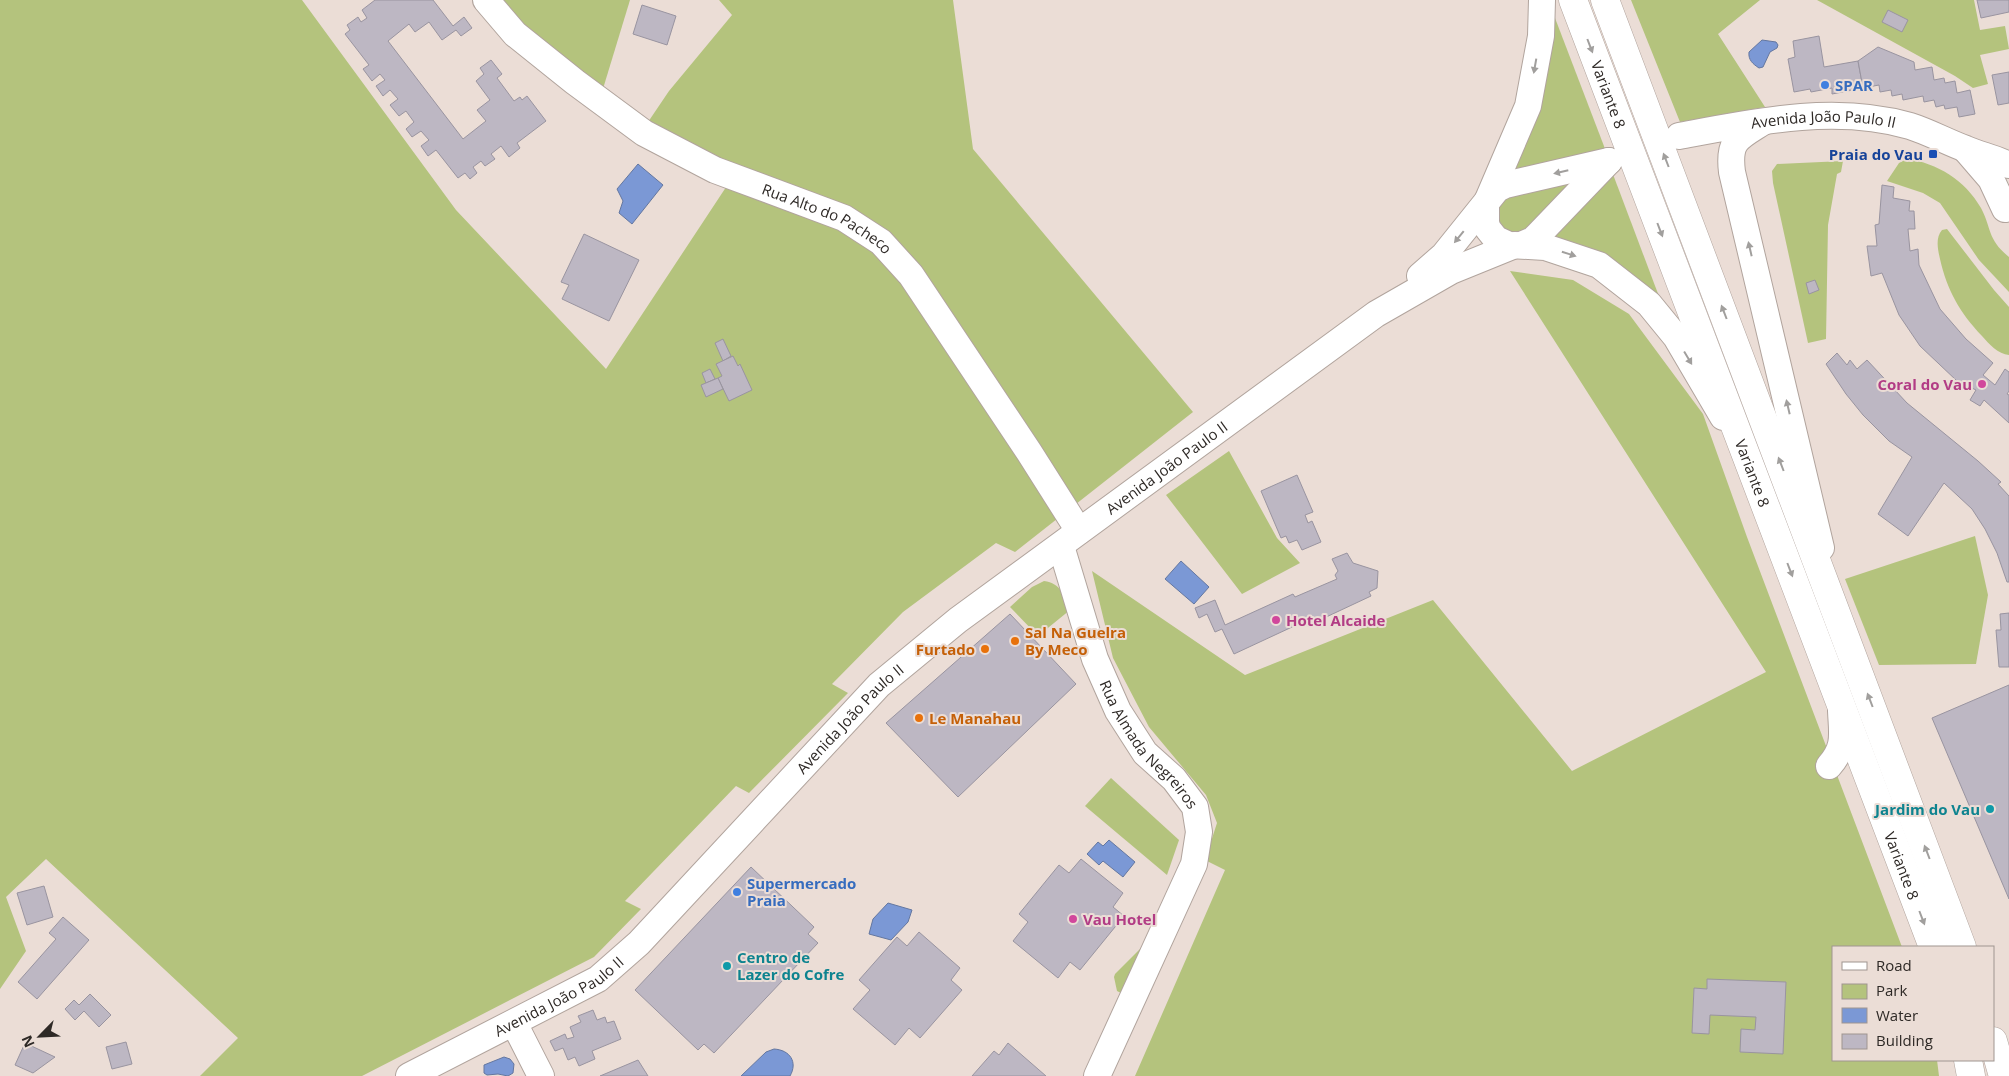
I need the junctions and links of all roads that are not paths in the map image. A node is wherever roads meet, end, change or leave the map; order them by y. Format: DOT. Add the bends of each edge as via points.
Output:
graph roads {
  1 [pos="486,0"];
  2 [pos="1542,0"];
  3 [pos="1573,0"];
  4 [pos="1605,0"];
  5 [pos="1763,122"];
  6 [pos="1965,149"];
  7 [pos="2009,165"];
  8 [pos="1732,172"];
  9 [pos="1488,198"];
  10 [pos="2008,205"];
  11 [pos="1518,245"];
  12 [pos="1376,314"];
  13 [pos="1772,525"];
  14 [pos="1070,538"];
  15 [pos="1835,608"];
  16 [pos="1933,946"];
  17 [pos="1962,946"];
  18 [pos="514,1023"];
  19 [pos="1994,1044"];
  20 [pos="1968,1061"];
  21 [pos="409,1076"];
  22 [pos="541,1076"];
  23 [pos="1097,1076"];
  24 [pos="1971,1076"];
  25 [pos="2003,1076"];
  1 -- 14 [label="street, Rua Alto do Pacheco" via="515,34 644,133 714,170 844,218 880,242 911,275 1029,452"];
  2 -- 9 [label="street, one-way" via="1541,36 1528,106"];
  3 -- 13 [label="main road, Variante 8, one-way"];
  15 -- 4 [label="main road, Variante 8, one-way"];
  5 -- 6 [label="street, Avenida João Paulo II" via="1859,116 1910,126"];
  5 -- 8 [label="street" via="1738,139 1730,154"];
  5 -- 8 [label="street, Avenida João Paulo II" via="1679,136 1712,142 1724,154"];
  6 -- 7 [label="street, Avenida João Paulo II"];
  6 -- 10 [label="street"];
  15 -- 8 [label="street, one-way"];
  9 -- 11 [label="street" via="1484,217 1488,229 1502,242"];
  11 -- 9 [label="street, one-way" via="1538,236 1609,161 1505,185"];
  9 -- 12 [label="street, one-way" via="1444,255"];
  11 -- 12 [label="street" via="1450,271"];
  11 -- 13 [label="street, one-way" via="1544,247 1600,265 1649,304 1676,337 1720,411"];
  12 -- 14 [label="street, Avenida João Paulo II"];
  13 -- 16 [label="main road, Variante 8, one-way"];
  14 -- 18 [label="street, Avenida João Paulo II" via="958,620 879,685 632,949 598,979"];
  14 -- 23 [label="street, Rua Almada Negreiros" via="1096,659 1118,711 1145,753 1174,779 1195,807 1199,832 1194,864"];
  17 -- 15 [label="main road, Variante 8, one-way"];
  18 -- 21 [label="street, Avenida João Paulo II"];
  18 -- 22 [label="street"];
  19 -- 25 [label="main road"];
  20 -- 24 [label="main road"];
}
